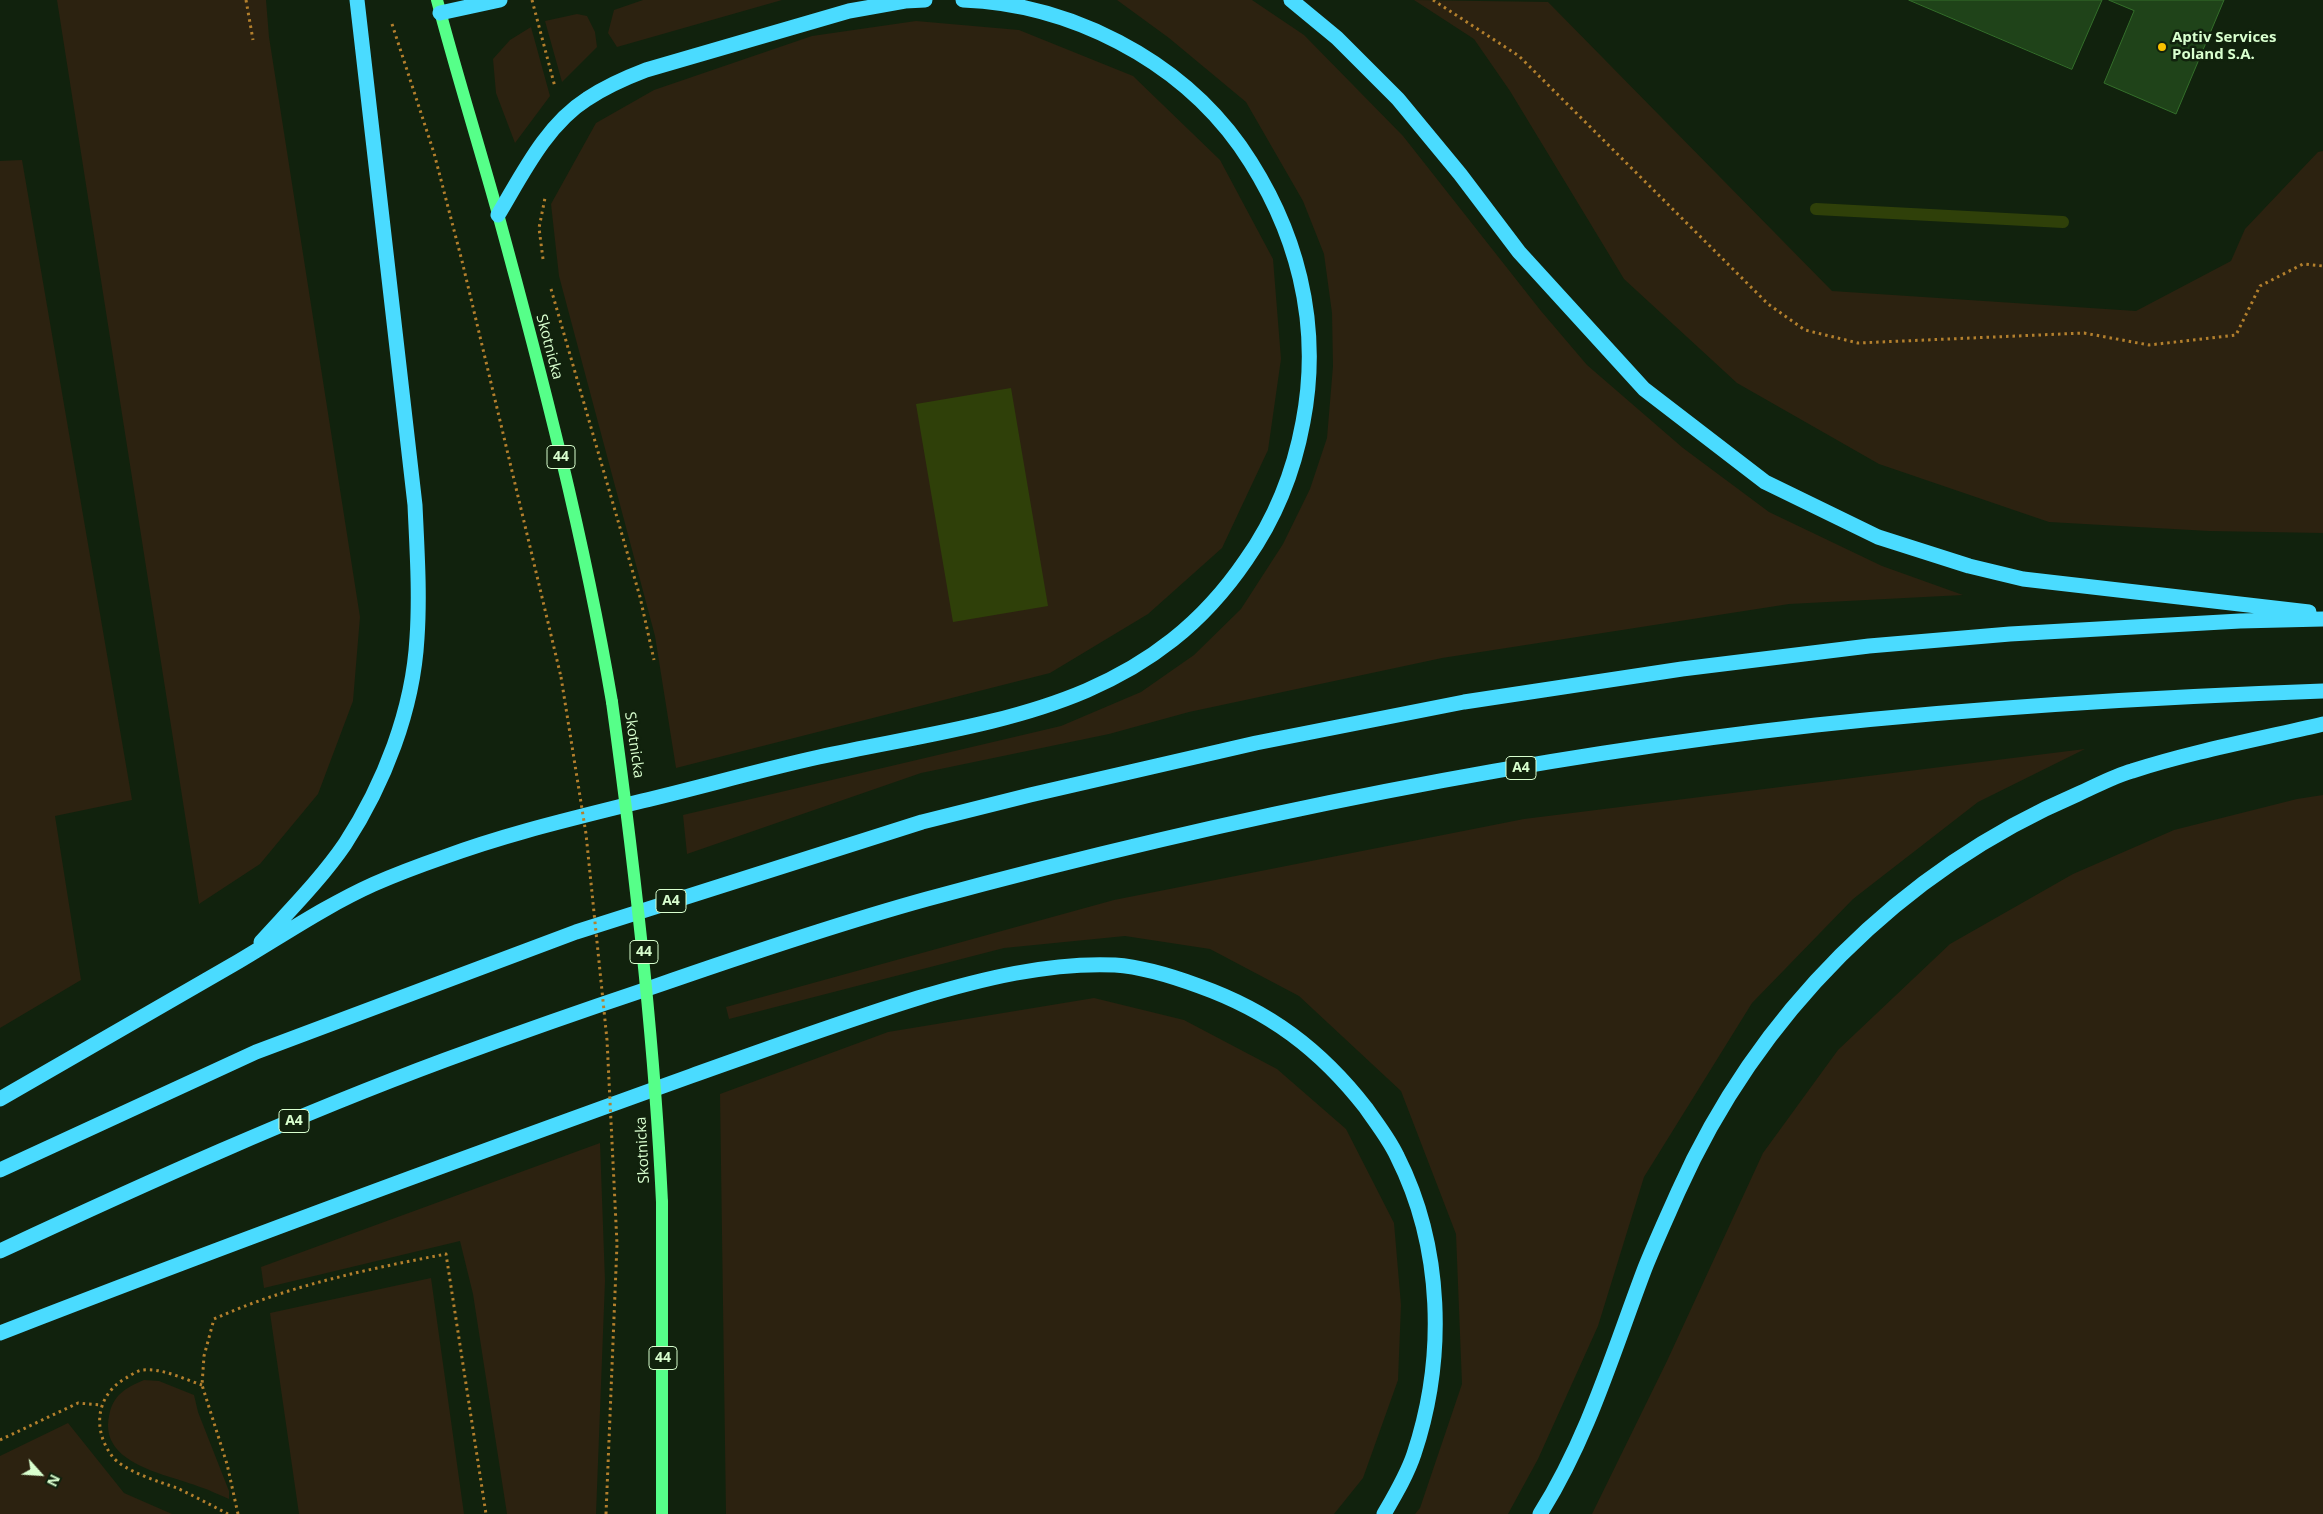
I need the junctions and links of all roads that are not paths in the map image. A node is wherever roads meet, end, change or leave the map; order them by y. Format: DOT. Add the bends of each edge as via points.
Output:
graph roads {
  1 [pos="357,0"];
  2 [pos="500,0"];
  3 [pos="925,0"];
  4 [pos="963,0"];
  5 [pos="1292,0"];
  6 [pos="438,6"];
  7 [pos="498,215"];
  8 [pos="2323,614"];
  9 [pos="2323,619"];
  10 [pos="2323,691"];
  11 [pos="2323,724"];
  12 [pos="250,954"];
  13 [pos="0,1099"];
  14 [pos="0,1170"];
  15 [pos="0,1251"];
  16 [pos="0,1333"];
  17 [pos="662,1514"];
  18 [pos="1384,1514"];
  19 [pos="1540,1514"];
  1 -- 12 [label="highway" via="413,487 419,578 417,640 410,690 374,792 344,844 323,872"];
  2 -- 6 [label="highway"];
  3 -- 7 [label="highway" via="849,12 646,70 618,81 585,100 563,120 538,148"];
  4 -- 12 [label="highway" via="1021,8 1059,18 1133,50 1174,76 1236,140 1281,216 1296,257 1304,301 1310,351 1307,399 1298,446 1282,494 1262,537 1232,581 1195,622 1151,657 1107,683 1065,700 995,721 815,758 510,834 372,885"];
  5 -- 8 [label="highway" via="1337,38 1398,99 1519,252 1644,388 1765,482 1878,537 1969,566 2023,579"];
  6 -- 7 [label="main road, Skotnicka / 44"];
  7 -- 17 [label="main road, Skotnicka / 44, bridge" via="572,500 596,611 632,845 657,1102 662,1202"];
  9 -- 14 [label="highway, A4" via="2010,634 1869,646 1682,669 1445,706 1256,743 1030,795 922,822 576,932 256,1052"];
  10 -- 15 [label="highway, A4" via="2161,697 1809,726 1590,756 1381,792 1154,841 923,900 774,945 441,1061 192,1163"];
  11 -- 19 [label="highway" via="2131,771 2033,813 1963,855 1902,899 1851,944 1799,999 1754,1056 1715,1122 1680,1187 1647,1265 1587,1426"];
  12 -- 13 [label="highway"];
  16 -- 18 [label="highway" via="206,1253 866,1014 951,988 1014,974 1066,966 1119,965 1169,975 1224,995 1270,1019 1314,1050 1349,1087 1389,1140 1413,1188 1427,1236 1434,1286 1433,1369 1412,1458"];
}
